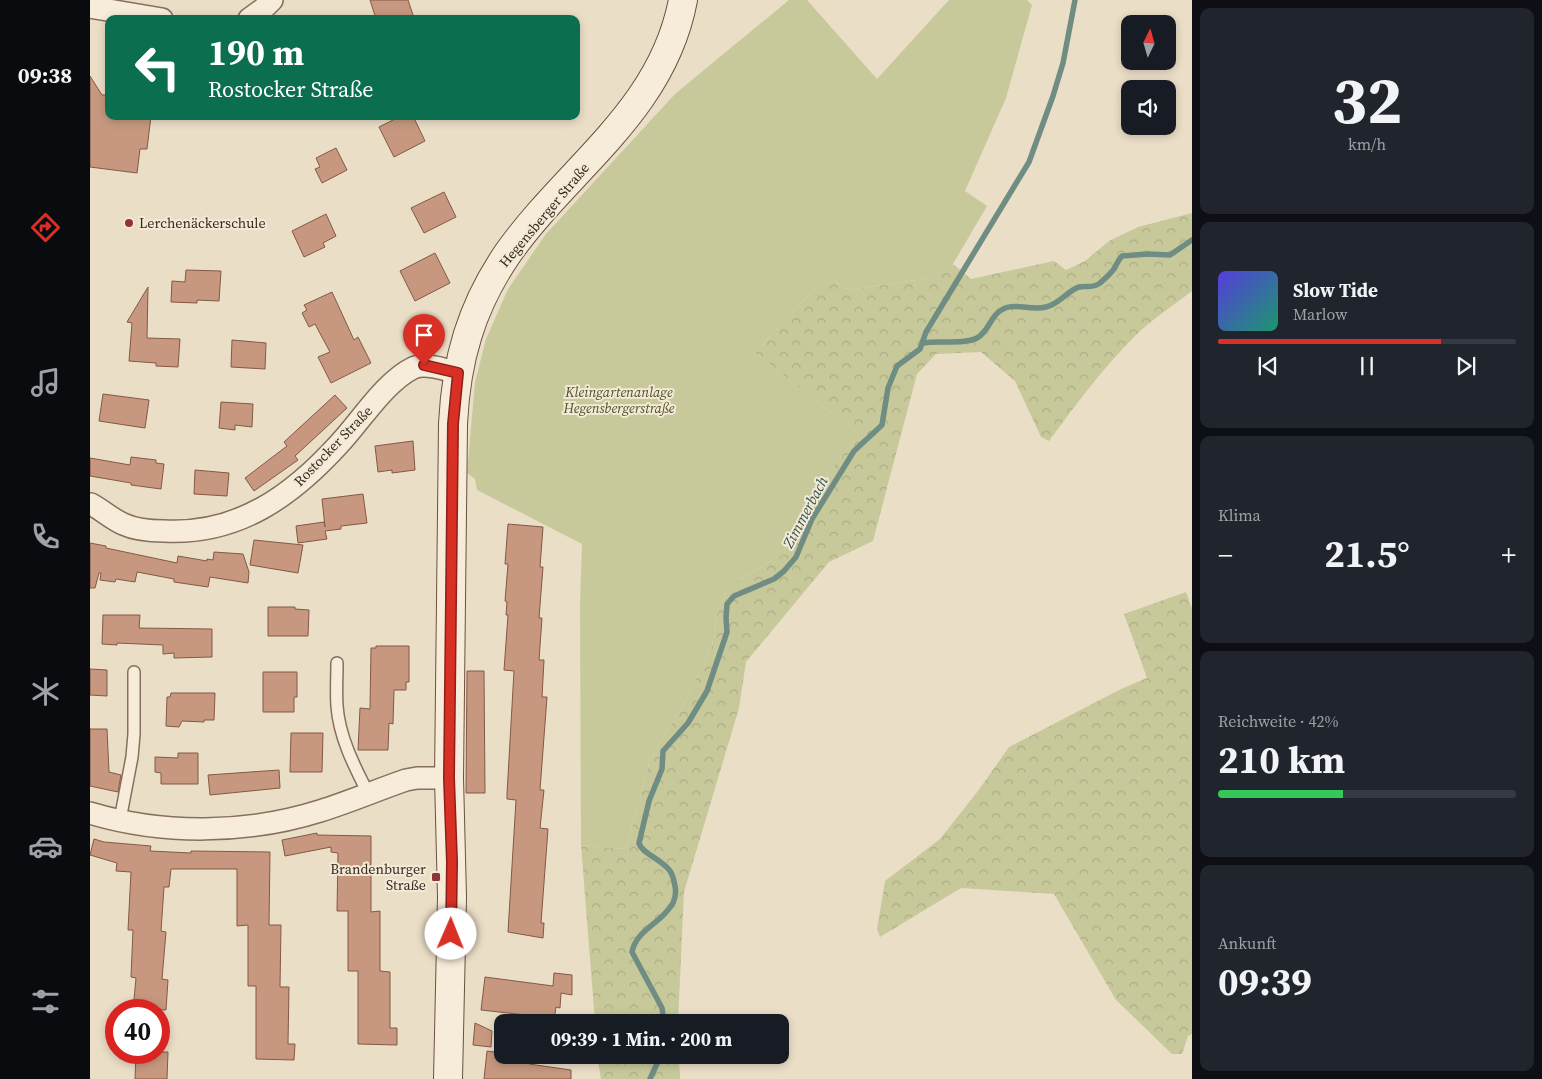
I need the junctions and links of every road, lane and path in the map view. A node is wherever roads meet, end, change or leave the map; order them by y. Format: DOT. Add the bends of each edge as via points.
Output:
graph roads {
  1 [pos="272,0"];
  2 [pos="683,0"];
  3 [pos="90,7"];
  4 [pos="138,15"];
  5 [pos="255,15"];
  6 [pos="458,373"];
  7 [pos="91,504"];
  8 [pos="337,663"];
  9 [pos="134,672"];
  10 [pos="449,778"];
  11 [pos="368,793"];
  12 [pos="90,813"];
  13 [pos="120,820"];
  14 [pos="448,1079"];
  1 -- 5 [label="street"];
  2 -- 6 [label="street, Hegensberger Straße" via="668,49 641,98 533,222 497,271 472,319"];
  3 -- 4 [label="street"];
  6 -- 7 [label="street, Rostocker Straße" via="424,365 415,367 397,379 298,484 281,498 234,521 180,532 144,531 124,525"];
  6 -- 10 [label="street, Hegensberger Straße" via="453,424"];
  8 -- 11 [label="lane" via="337,706 341,728"];
  9 -- 13 [label="lane" via="132,757"];
  10 -- 11 [label="street" via="406,780"];
  10 -- 14 [label="street, Hegensberger Straße" via="452,897"];
  11 -- 13 [label="street" via="319,811 252,825 202,829"];
  12 -- 13 [label="street"];
}
